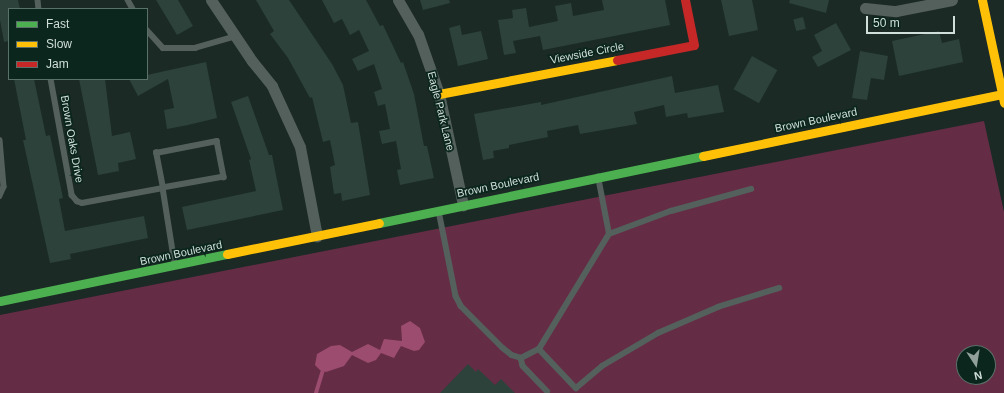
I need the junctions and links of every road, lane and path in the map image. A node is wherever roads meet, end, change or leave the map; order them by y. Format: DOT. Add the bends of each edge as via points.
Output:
graph roads {
  1 [pos="44,0"];
  2 [pos="211,0"];
  3 [pos="398,0"];
  4 [pos="685,0"];
  5 [pos="952,0"];
  6 [pos="982,0"];
  7 [pos="38,1"];
  8 [pos="865,8"];
  9 [pos="148,31"];
  10 [pos="236,36"];
  11 [pos="51,80"];
  12 [pos="439,94"];
  13 [pos="1002,94"];
  14 [pos="1004,105"];
  15 [pos="0,140"];
  16 [pos="598,177"];
  17 [pos="163,188"];
  18 [pos="751,189"];
  19 [pos="0,196"];
  20 [pos="463,205"];
  21 [pos="439,211"];
  22 [pos="609,234"];
  23 [pos="317,236"];
  24 [pos="175,266"];
  25 [pos="779,288"];
  26 [pos="0,301"];
  27 [pos="539,349"];
  28 [pos="521,358"];
  29 [pos="547,391"];
  30 [pos="577,391"];
  1 -- 7 [label="lane"];
  2 -- 10 [label="street"];
  3 -- 12 [label="street, Eagle Park Lane" via="418,34"];
  4 -- 12 [label="street, Viewside Circle" via="694,45"];
  5 -- 8 [label="street" via="896,11"];
  6 -- 13 [label="street"];
  9 -- 10 [label="lane" via="163,48 195,48"];
  10 -- 23 [label="street" via="272,86 300,147"];
  11 -- 17 [label="lane, Brown Oaks Drive" via="72,195 76,201 126,196"];
  12 -- 20 [label="street, Eagle Park Lane"];
  13 -- 14 [label="street"];
  13 -- 16 [label="street, Brown Boulevard"];
  15 -- 19 [label="lane" via="4,186"];
  16 -- 20 [label="street, Brown Boulevard"];
  16 -- 22 [label="lane"];
  17 -- 17 [label="lane" via="224,177 217,141 156,153"];
  17 -- 24 [label="lane"];
  18 -- 22 [label="lane" via="670,211"];
  20 -- 21 [label="street, Brown Boulevard"];
  21 -- 23 [label="street, Brown Boulevard"];
  21 -- 28 [label="lane" via="456,296 461,306 503,348"];
  22 -- 27 [label="lane"];
  23 -- 24 [label="street, Brown Boulevard"];
  24 -- 26 [label="street, Brown Boulevard"];
  25 -- 30 [label="lane" via="718,306 658,333 602,366"];
  27 -- 28 [label="lane"];
  27 -- 30 [label="lane"];
  28 -- 29 [label="lane" via="523,366"];
}
